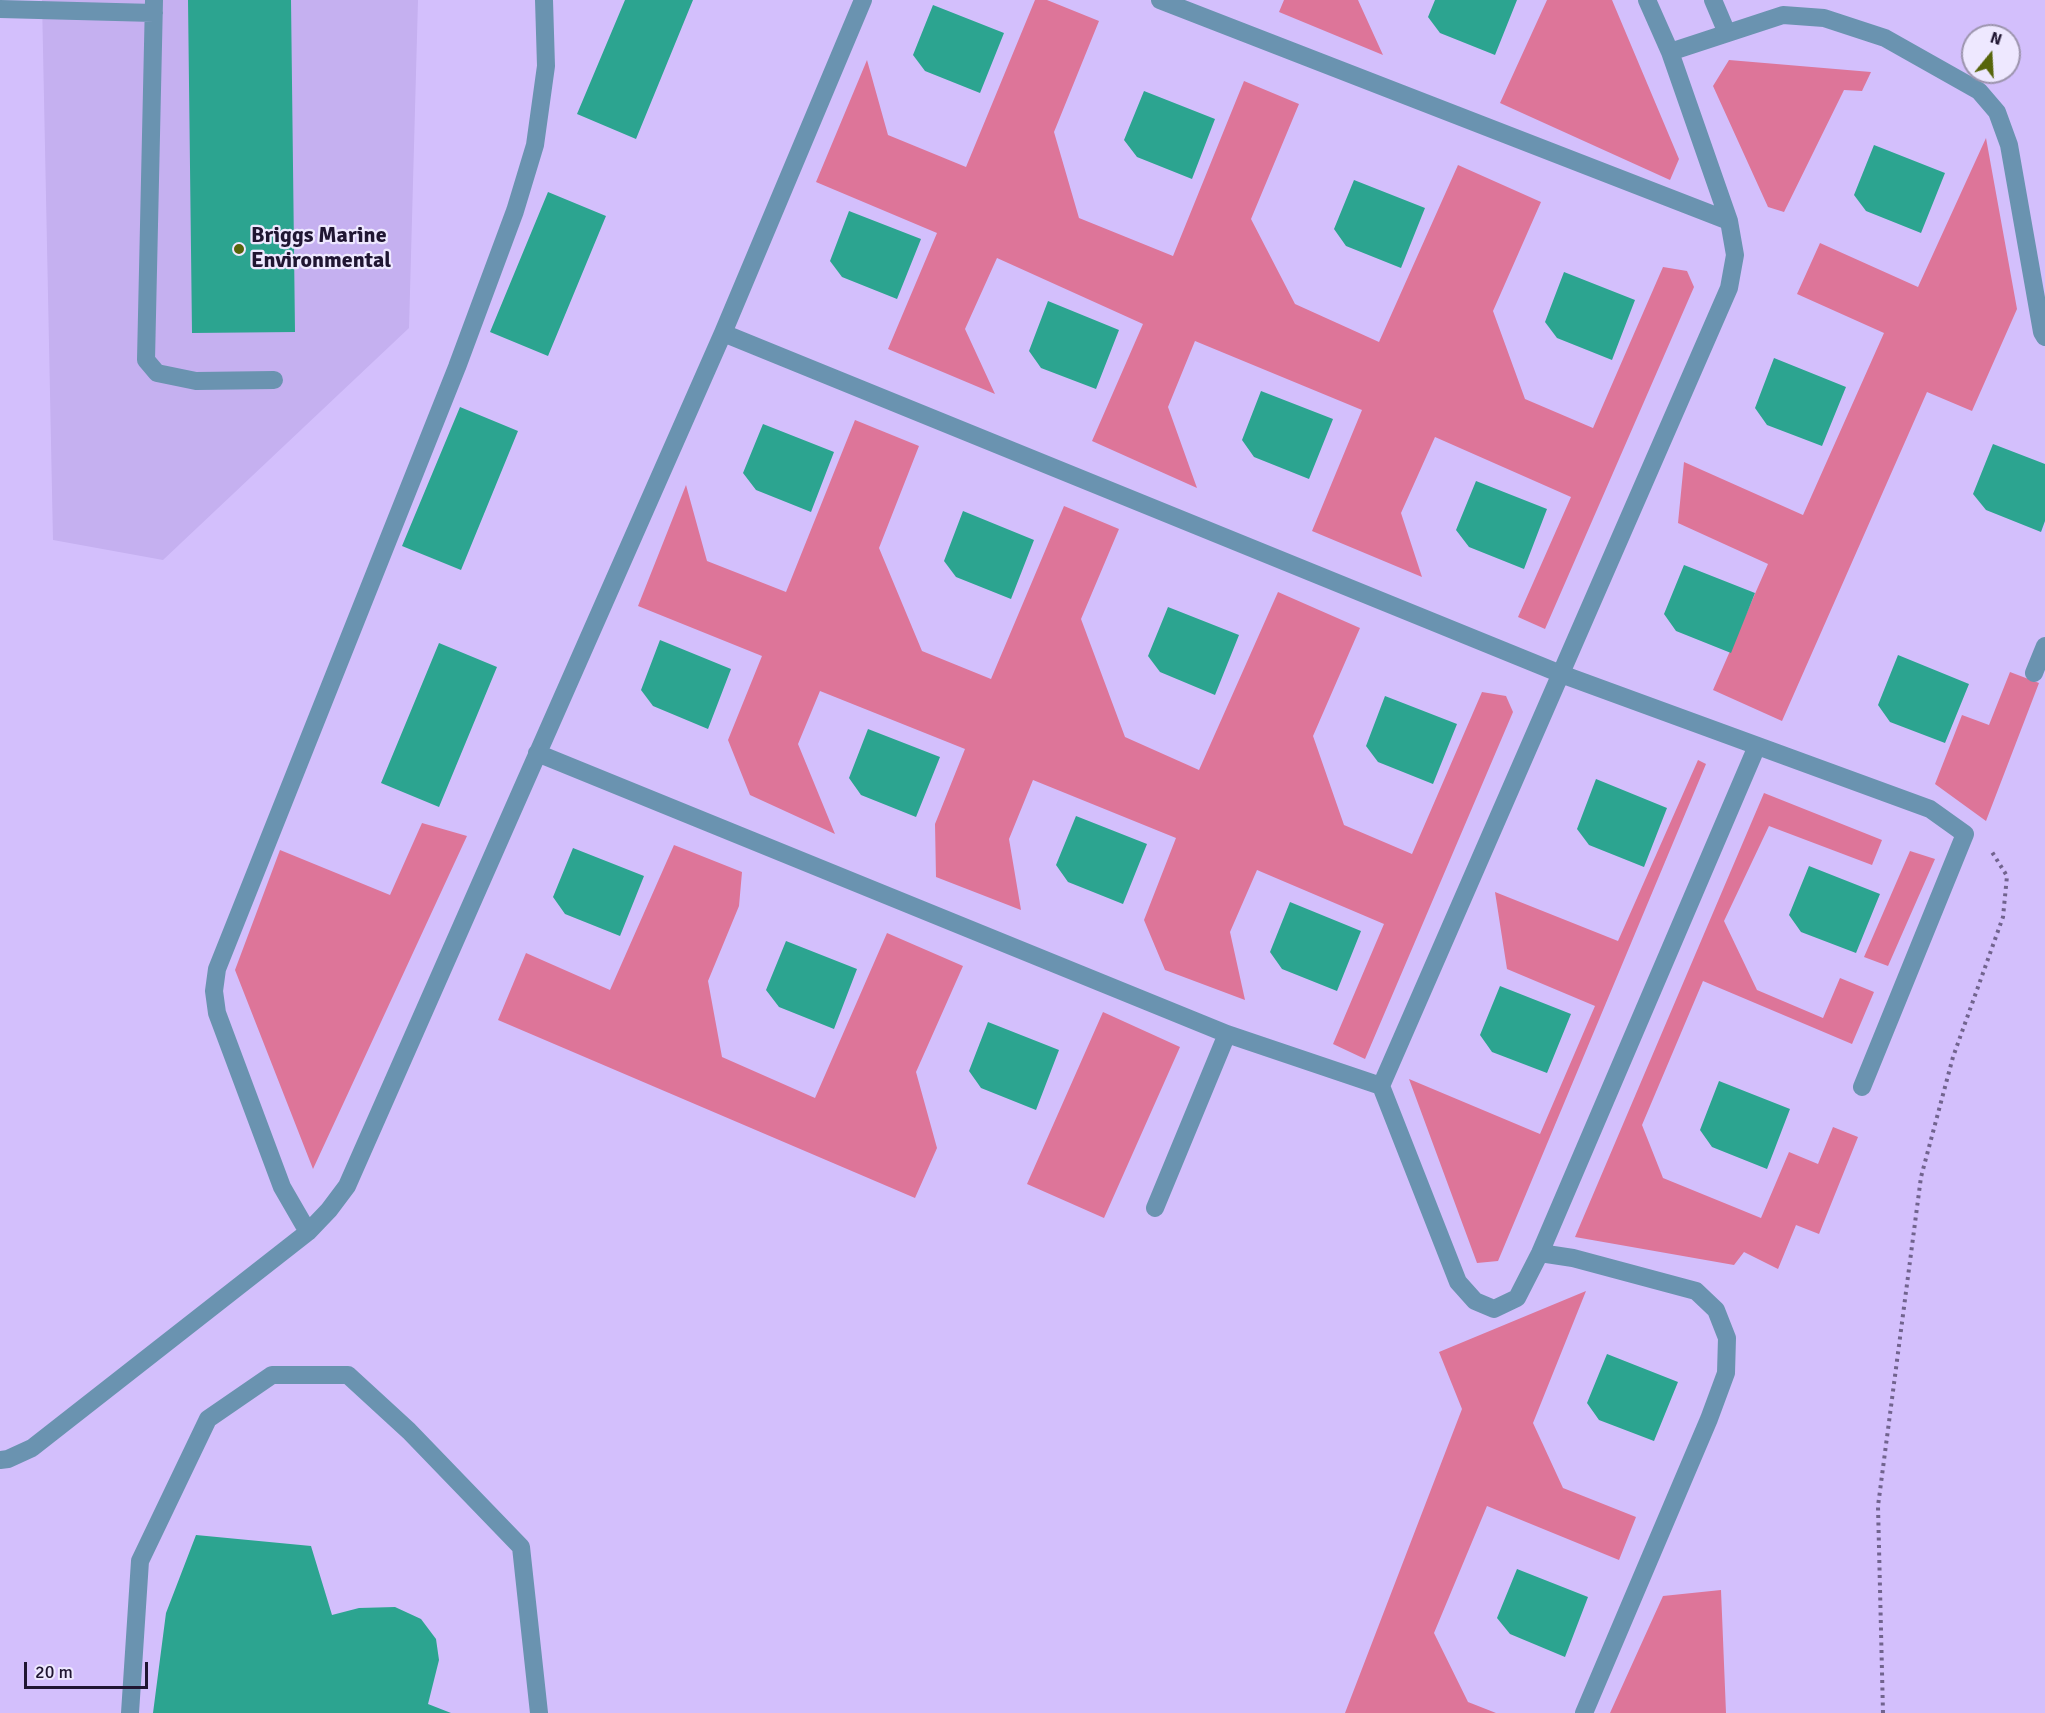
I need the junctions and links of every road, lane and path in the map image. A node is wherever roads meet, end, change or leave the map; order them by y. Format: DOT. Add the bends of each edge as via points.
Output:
graph roads {
  1 [pos="544,0"];
  2 [pos="863,0"];
  3 [pos="1160,0"];
  4 [pos="1647,0"];
  5 [pos="1713,0"];
  6 [pos="154,7"];
  7 [pos="0,9"];
  8 [pos="1728,33"];
  9 [pos="1670,52"];
  10 [pos="1729,221"];
  11 [pos="723,333"];
  12 [pos="2045,337"];
  13 [pos="274,380"];
  14 [pos="2045,646"];
  15 [pos="2034,673"];
  16 [pos="1561,674"];
  17 [pos="1757,746"];
  18 [pos="537,753"];
  19 [pos="1965,834"];
  20 [pos="1227,1034"];
  21 [pos="1381,1086"];
  22 [pos="1862,1087"];
  23 [pos="1155,1208"];
  24 [pos="308,1232"];
  25 [pos="1540,1252"];
  26 [pos="0,1460"];
  27 [pos="130,1713"];
  28 [pos="539,1713"];
  29 [pos="1584,1713"];
  30 [pos="1882,1713"];
  1 -- 24 [label="lane" via="546,66 535,145 515,212 217,969 213,991 217,1013 282,1187"];
  2 -- 11 [label="lane"];
  3 -- 10 [label="lane"];
  4 -- 9 [label="lane"];
  5 -- 8 [label="lane"];
  6 -- 7 [label="lane"];
  6 -- 13 [label="lane" via="146,360 157,373 196,381"];
  8 -- 9 [label="lane"];
  8 -- 12 [label="lane" via="1783,15 1824,18 1885,38 1979,91 1996,112 2009,145"];
  9 -- 10 [label="lane"];
  10 -- 16 [label="lane" via="1735,255 1729,288"];
  11 -- 16 [label="lane"];
  11 -- 18 [label="lane"];
  14 -- 15 [label="lane"];
  16 -- 17 [label="lane"];
  16 -- 21 [label="lane"];
  17 -- 19 [label="lane" via="1930,809"];
  17 -- 25 [label="lane"];
  18 -- 20 [label="lane"];
  18 -- 24 [label="lane" via="346,1186"];
  19 -- 22 [label="lane"];
  19 -- 30 [label="path" via="1989,848 2007,876 2004,917 1953,1057 1921,1177 1878,1506"];
  20 -- 21 [label="lane"];
  20 -- 23 [label="lane"];
  21 -- 25 [label="lane" via="1458,1282 1475,1301 1494,1309 1517,1298"];
  24 -- 26 [label="lane" via="32,1448"];
  25 -- 29 [label="lane" via="1696,1291 1716,1310 1726,1338 1726,1373 1709,1419"];
  27 -- 28 [label="lane" via="140,1561 208,1419 272,1375 348,1376 409,1431 521,1547"];
}
